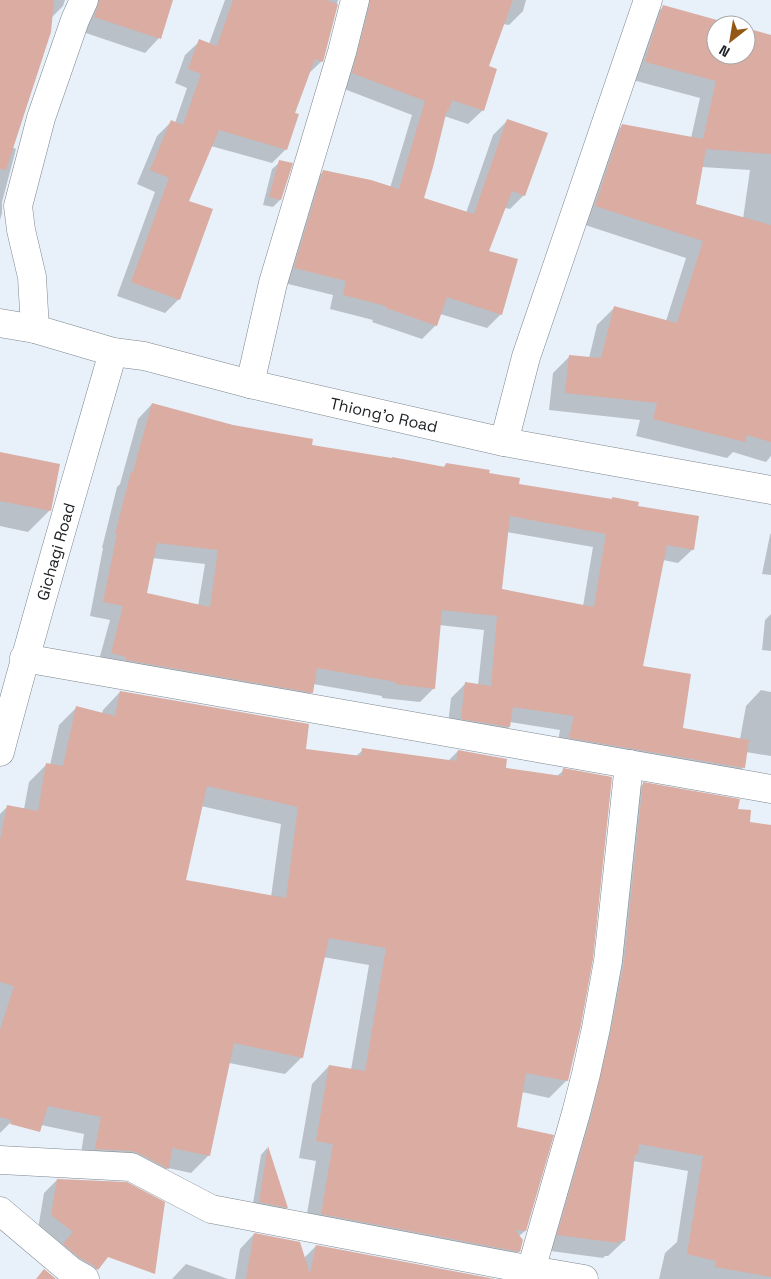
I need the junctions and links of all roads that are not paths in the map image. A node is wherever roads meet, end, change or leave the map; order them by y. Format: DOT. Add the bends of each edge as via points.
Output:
graph roads {
  1 [pos="84,0"];
  2 [pos="355,0"];
  3 [pos="648,0"];
  4 [pos="0,323"];
  5 [pos="36,329"];
  6 [pos="113,352"];
  7 [pos="250,384"];
  8 [pos="504,442"];
  9 [pos="771,490"];
  10 [pos="24,658"];
  11 [pos="0,752"];
  12 [pos="629,764"];
  13 [pos="771,789"];
  14 [pos="0,1160"];
  15 [pos="0,1211"];
  16 [pos="524,1275"];
  17 [pos="85,1279"];
  18 [pos="584,1279"];
  1 -- 5 [label="street" via="41,118 18,206 32,277"];
  2 -- 7 [label="street" via="273,283"];
  3 -- 8 [label="street" via="526,357"];
  4 -- 5 [label="street, Thiong'o Road"];
  5 -- 6 [label="street, Thiong'o Road"];
  6 -- 7 [label="street, Thiong'o Road" via="144,356"];
  6 -- 10 [label="street, Gichagi Road"];
  7 -- 8 [label="street, Thiong'o Road"];
  8 -- 9 [label="street, Thiong'o Road"];
  10 -- 11 [label="street, Gichagi Road"];
  10 -- 12 [label="street"];
  12 -- 13 [label="street"];
  12 -- 16 [label="street" via="608,962 596,1028 576,1113"];
  14 -- 16 [label="street" via="131,1167 211,1209"];
  15 -- 17 [label="street"];
  16 -- 18 [label="street"];
}
